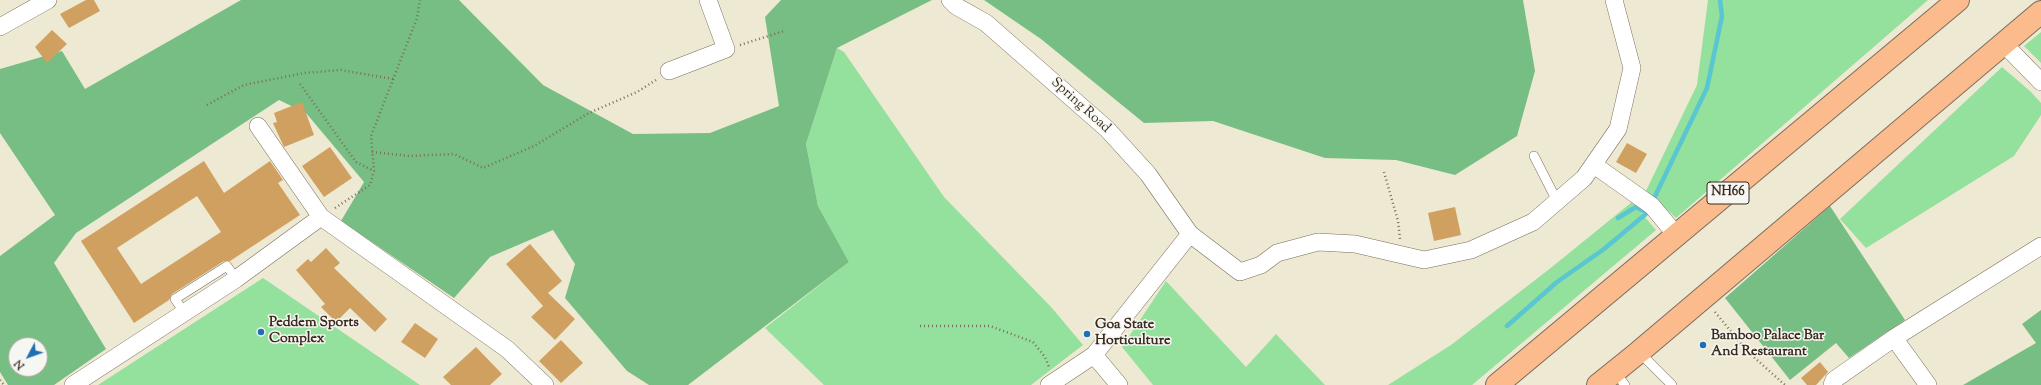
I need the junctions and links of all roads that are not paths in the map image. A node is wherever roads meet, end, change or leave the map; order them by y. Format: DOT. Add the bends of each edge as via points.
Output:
graph roads {
  1 [pos="48,0"];
  2 [pos="708,0"];
  3 [pos="950,0"];
  4 [pos="1614,0"];
  5 [pos="1958,0"];
  6 [pos="2041,12"];
  7 [pos="0,27"];
  8 [pos="2004,43"];
  9 [pos="669,71"];
  10 [pos="2041,82"];
  11 [pos="258,126"];
  12 [pos="1534,156"];
  13 [pos="1594,165"];
  14 [pos="1557,201"];
  15 [pos="321,217"];
  16 [pos="1190,234"];
  17 [pos="1677,236"];
  18 [pos="2041,246"];
  19 [pos="1894,338"];
  20 [pos="1639,352"];
  21 [pos="1094,355"];
  22 [pos="1619,378"];
  23 [pos="1051,384"];
  24 [pos="73,385"];
  25 [pos="545,385"];
  26 [pos="1119,385"];
  27 [pos="1497,385"];
  28 [pos="1598,385"];
  29 [pos="1672,385"];
  30 [pos="1832,385"];
  31 [pos="1928,385"];
  1 -- 7 [label="street"];
  2 -- 9 [label="street" via="726,49"];
  3 -- 16 [label="street, Spring Road" via="986,23 1107,130 1148,174"];
  4 -- 13 [label="street" via="1632,68 1618,129"];
  5 -- 17 [label="highway, NH66"];
  6 -- 8 [label="highway"];
  8 -- 10 [label="street"];
  8 -- 20 [label="highway"];
  11 -- 15 [label="street"];
  12 -- 14 [label="lane"];
  13 -- 14 [label="street" via="1584,178"];
  13 -- 17 [label="street" via="1652,206"];
  14 -- 16 [label="street, Spring Road" via="1533,222 1471,250 1424,260 1355,244 1318,242 1277,253 1261,265 1240,272"];
  15 -- 24 [label="street" via="236,278"];
  15 -- 25 [label="street" via="507,349"];
  16 -- 21 [label="street"];
  17 -- 27 [label="highway, NH66"];
  18 -- 19 [label="street"];
  19 -- 30 [label="street" via="1834,380"];
  19 -- 31 [label="street"];
  20 -- 22 [label="highway"];
  20 -- 29 [label="lane"];
  21 -- 23 [label="street"];
  21 -- 26 [label="street"];
  22 -- 28 [label="highway"];
}
